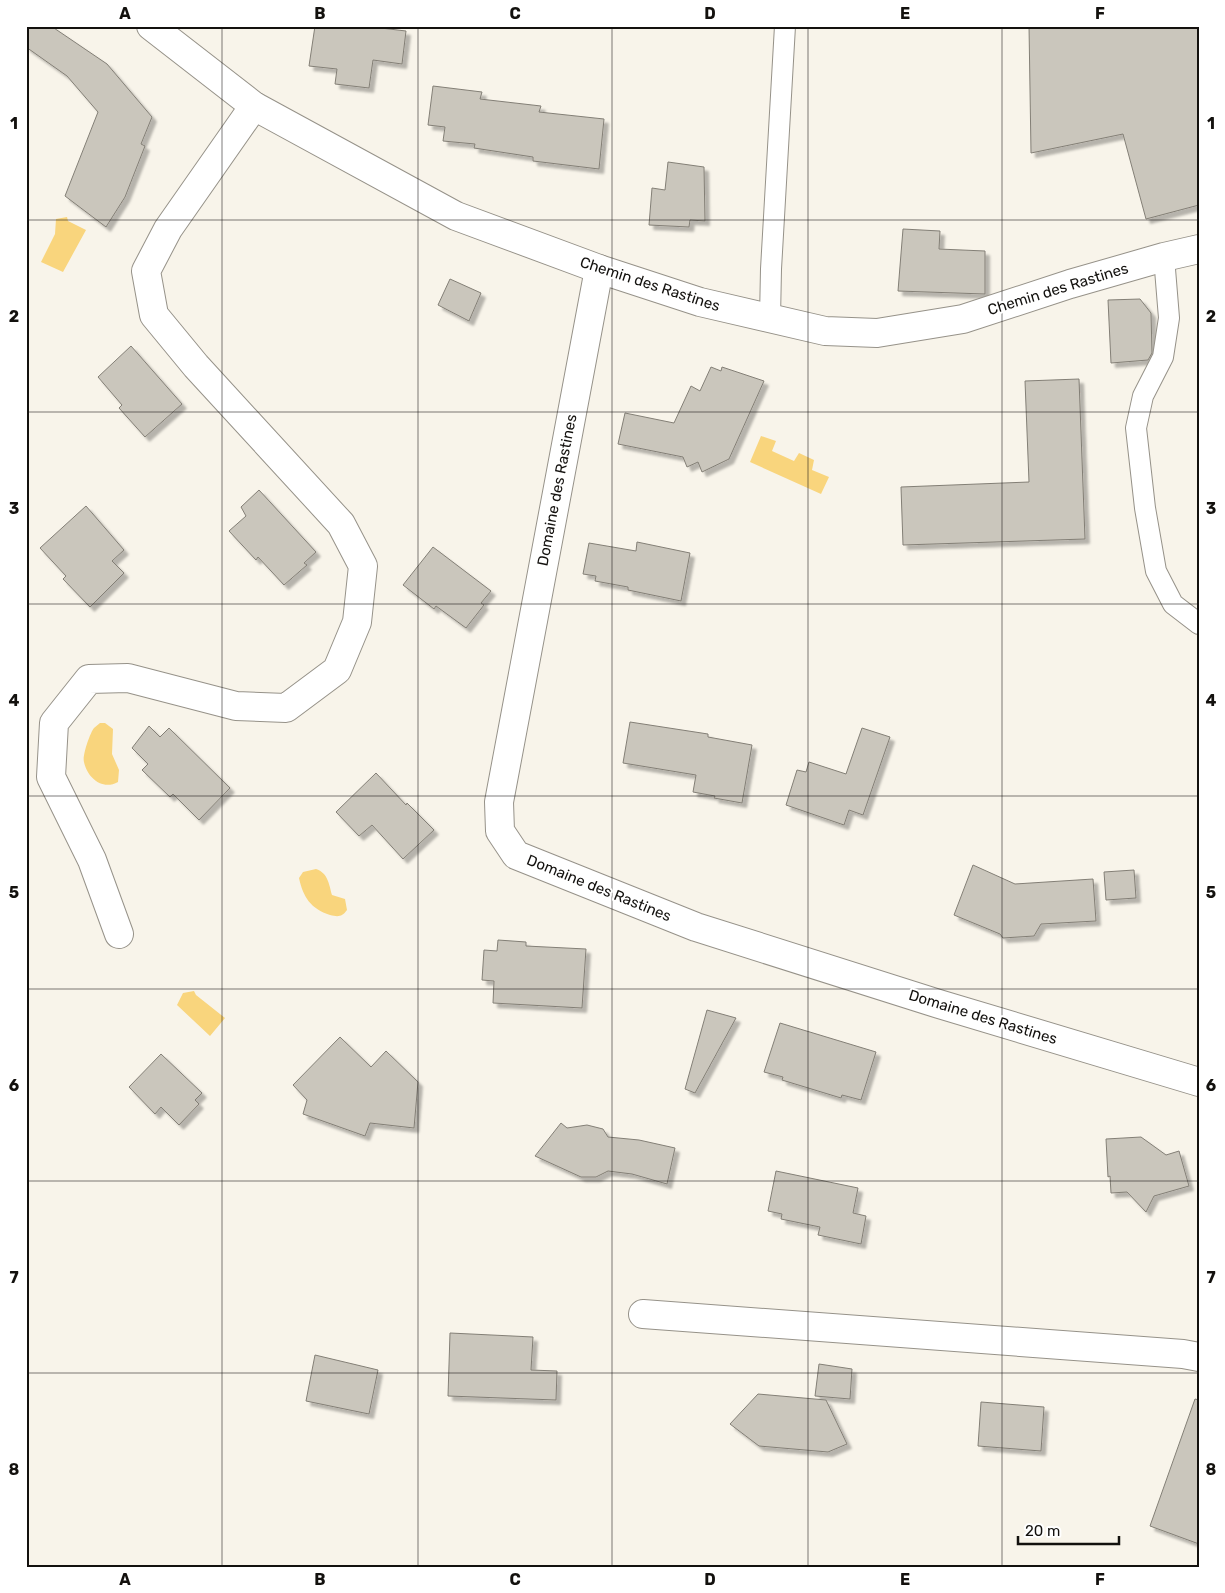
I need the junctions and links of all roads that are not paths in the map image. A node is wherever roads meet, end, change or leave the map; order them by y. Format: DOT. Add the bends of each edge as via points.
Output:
graph roads {
  1 [pos="151,26"];
  2 [pos="785,26"];
  3 [pos="254,106"];
  4 [pos="1199,249"];
  5 [pos="1164,257"];
  6 [pos="599,268"];
  7 [pos="770,318"];
  8 [pos="1199,624"];
  9 [pos="119,934"];
  10 [pos="1199,1082"];
  11 [pos="643,1314"];
  12 [pos="1199,1357"];
  1 -- 3 [label="street, Chemin des Rastines"];
  2 -- 7 [label="lane"];
  3 -- 6 [label="street, Chemin des Rastines" via="456,216"];
  3 -- 9 [label="street" via="168,229 146,271 154,315 196,366 341,524 362,566 357,622 337,670 286,708 236,706 128,678 89,679 54,723 51,777 92,860"];
  4 -- 5 [label="street, Chemin des Rastines"];
  5 -- 7 [label="street, Chemin des Rastines" via="963,319 878,334 825,331"];
  5 -- 8 [label="lane" via="1169,318 1163,357 1143,396 1136,428 1144,508 1156,571 1173,604"];
  6 -- 7 [label="street, Chemin des Rastines" via="700,302"];
  6 -- 10 [label="street, Domaine des Rastines" via="499,802 500,831 516,855 696,927 930,1002"];
  11 -- 12 [label="street"];
}
